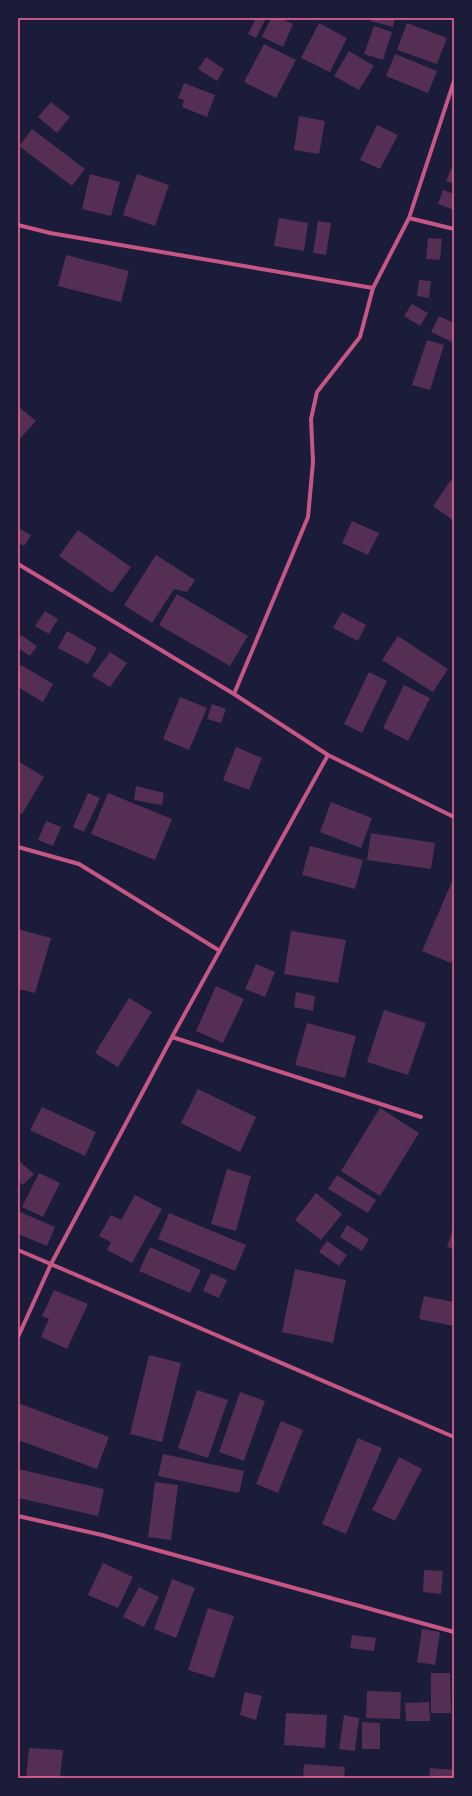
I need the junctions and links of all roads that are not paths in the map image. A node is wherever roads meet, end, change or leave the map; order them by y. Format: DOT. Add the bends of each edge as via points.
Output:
graph roads {
  1 [pos="454,81"];
  2 [pos="409,218"];
  3 [pos="18,225"];
  4 [pos="454,229"];
  5 [pos="373,288"];
  6 [pos="18,564"];
  7 [pos="234,694"];
  8 [pos="328,755"];
  9 [pos="454,818"];
  10 [pos="18,847"];
  11 [pos="220,951"];
  12 [pos="172,1037"];
  13 [pos="421,1117"];
  14 [pos="18,1250"];
  15 [pos="51,1264"];
  16 [pos="18,1337"];
  17 [pos="454,1437"];
  18 [pos="18,1516"];
  19 [pos="454,1632"];
  1 -- 2 [label="street"];
  2 -- 4 [label="street"];
  2 -- 5 [label="street"];
  3 -- 5 [label="street" via="50,233"];
  5 -- 7 [label="street" via="360,337 317,392 311,419 313,462 308,517"];
  6 -- 7 [label="street"];
  7 -- 8 [label="street"];
  8 -- 9 [label="street"];
  8 -- 11 [label="street"];
  10 -- 11 [label="street" via="79,864"];
  11 -- 12 [label="street"];
  12 -- 13 [label="street"];
  12 -- 15 [label="street"];
  14 -- 15 [label="street"];
  15 -- 16 [label="street"];
  15 -- 17 [label="street"];
  18 -- 19 [label="street" via="102,1535"];
}
